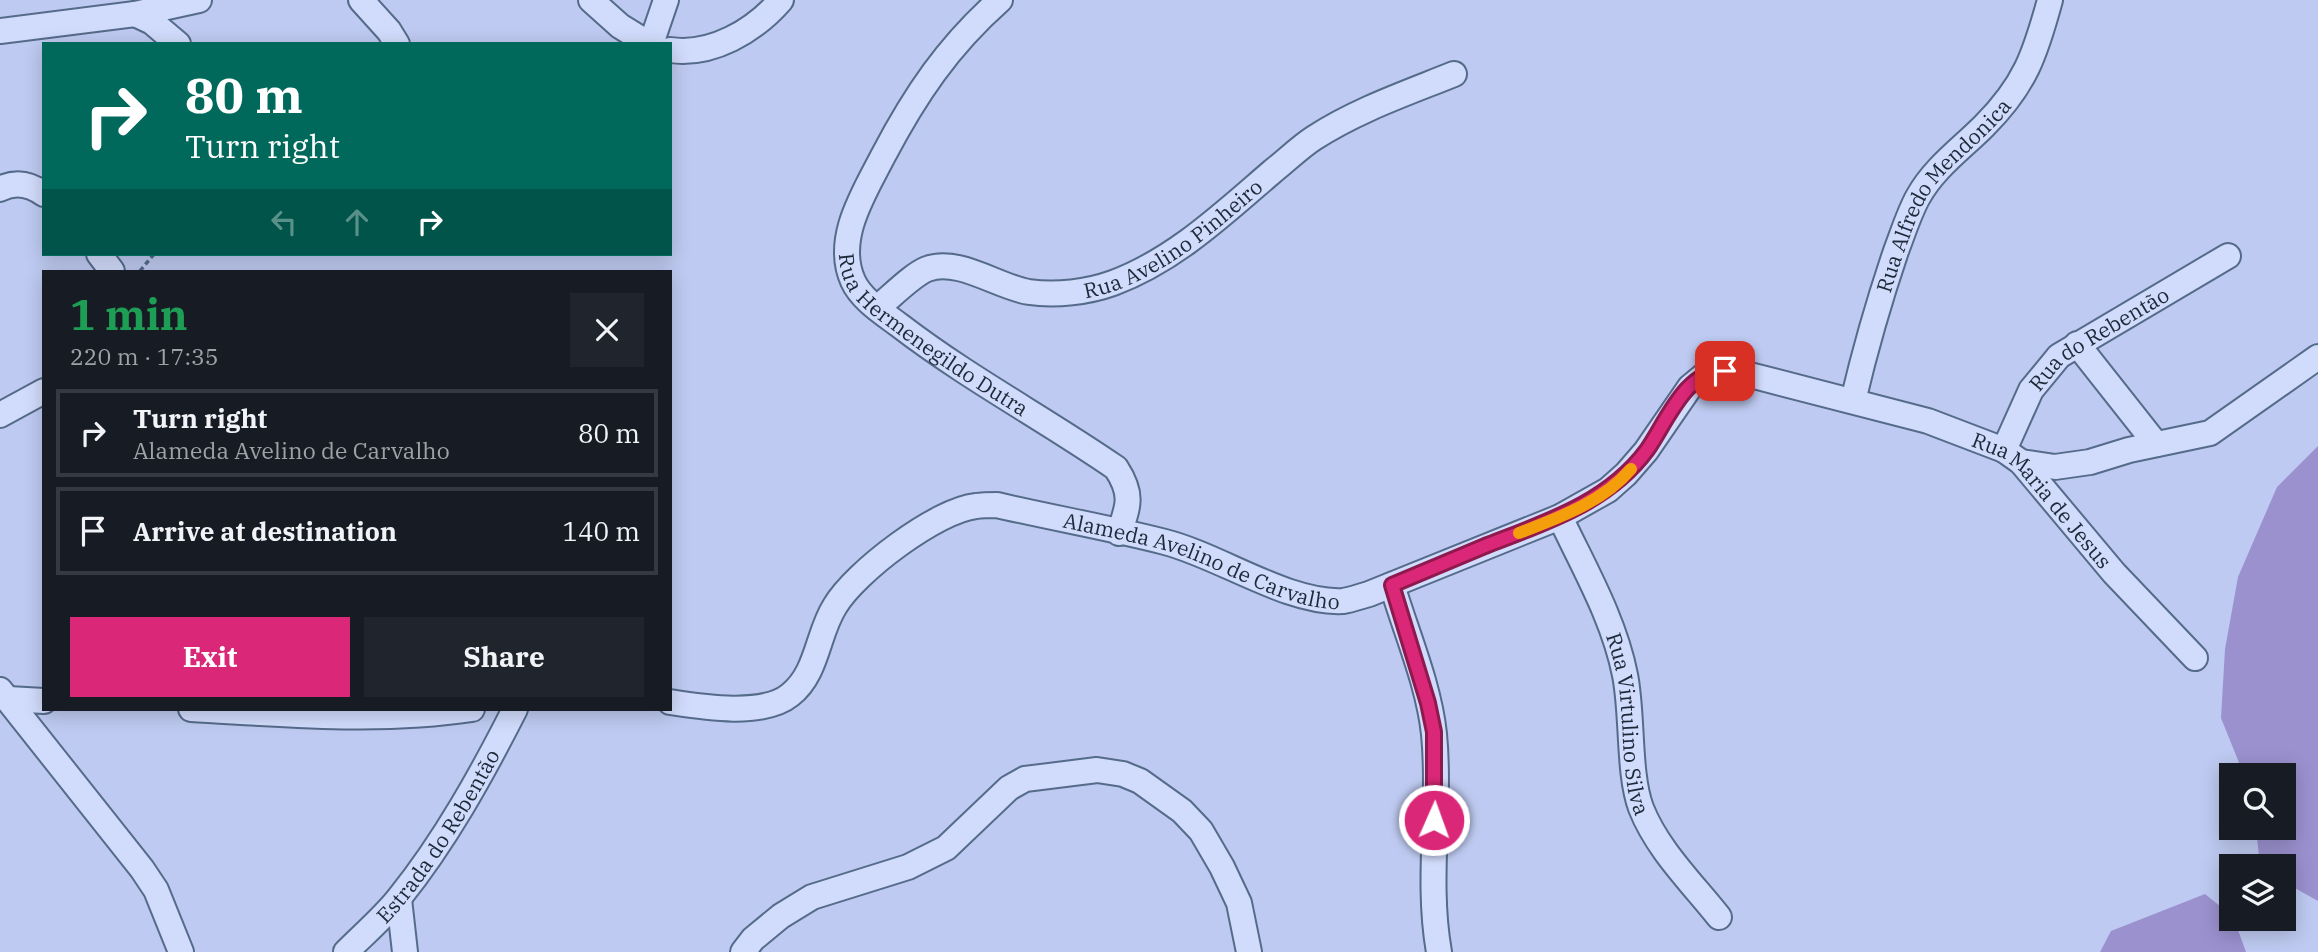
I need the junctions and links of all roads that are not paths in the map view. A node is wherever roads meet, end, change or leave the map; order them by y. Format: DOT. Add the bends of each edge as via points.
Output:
graph roads {
  1 [pos="199,0"];
  2 [pos="361,0"];
  3 [pos="591,0"];
  4 [pos="666,0"];
  5 [pos="781,0"];
  6 [pos="1000,0"];
  7 [pos="2050,0"];
  8 [pos="135,14"];
  9 [pos="0,31"];
  10 [pos="176,42"];
  11 [pos="396,42"];
  12 [pos="647,42"];
  13 [pos="651,42"];
  14 [pos="672,50"];
  15 [pos="1454,74"];
  16 [pos="0,188"];
  17 [pos="42,193"];
  18 [pos="101,256"];
  19 [pos="2228,256"];
  20 [pos="111,270"];
  21 [pos="877,308"];
  22 [pos="2077,344"];
  23 [pos="2318,357"];
  24 [pos="42,392"];
  25 [pos="1853,401"];
  26 [pos="0,415"];
  27 [pos="2156,444"];
  28 [pos="2012,456"];
  29 [pos="1560,517"];
  30 [pos="1119,533"];
  31 [pos="1392,585"];
  32 [pos="2195,658"];
  33 [pos="4,694"];
  34 [pos="42,701"];
  35 [pos="672,702"];
  36 [pos="276,711"];
  37 [pos="457,711"];
  38 [pos="514,711"];
  39 [pos="362,713"];
  40 [pos="399,899"];
  41 [pos="1719,917"];
  42 [pos="181,952"];
  43 [pos="346,952"];
  44 [pos="405,952"];
  45 [pos="743,952"];
  46 [pos="1249,952"];
  47 [pos="1439,952"];
  1 -- 8 [label="street"];
  2 -- 11 [label="street"];
  3 -- 12 [label="street"];
  4 -- 13 [label="street"];
  5 -- 14 [label="street" via="732,39 694,51"];
  6 -- 21 [label="street, Rua Hermenegildo Dutra" via="951,47 921,88 855,212 847,238 853,282"];
  7 -- 25 [label="street, Rua Alfredo Mendonica" via="2025,75 1984,125 1936,171 1918,197 1872,323"];
  8 -- 9 [label="street"];
  8 -- 10 [label="street"];
  15 -- 21 [label="street, Rua Avelino Pinheiro" via="1347,119 1312,139 1190,240 1141,272 1080,291 1053,293 1021,290 951,266 936,267 925,270"];
  16 -- 17 [label="street" via="19,184"];
  18 -- 20 [label="street"];
  19 -- 22 [label="street, Rua do Rebentão"];
  21 -- 30 [label="street, Rua Hermenegildo Dutra" via="953,364 1116,468 1124,480 1129,505"];
  22 -- 27 [label="street"];
  22 -- 28 [label="street, Rua do Rebentão" via="2059,356 2031,390"];
  23 -- 27 [label="street" via="2210,433"];
  24 -- 26 [label="street"];
  25 -- 28 [label="street, Rua Maria de Jesus" via="1928,421"];
  25 -- 29 [label="street, Alameda Avelino de Carvalho" via="1715,371 1697,379 1626,474 1608,490"];
  27 -- 28 [label="street" via="2055,467"];
  28 -- 32 [label="street, Rua Maria de Jesus"];
  29 -- 31 [label="street, Alameda Avelino de Carvalho"];
  29 -- 41 [label="street, Rua Virtulino Silva" via="1613,629 1625,675 1641,809 1662,845"];
  30 -- 31 [label="street, Alameda Avelino de Carvalho" via="1188,550 1277,587 1318,598 1344,601"];
  30 -- 35 [label="street, Alameda Avelino de Carvalho" via="997,505 947,515 849,586 827,621 807,677 790,696 765,706 738,708"];
  31 -- 47 [label="street" via="1434,732 1433,906"];
  33 -- 34 [label="street"];
  33 -- 42 [label="street" via="142,869 156,890"];
  36 -- 39 [label="street"];
  37 -- 39 [label="street"];
  38 -- 40 [label="street, Estrada do Rebentão" via="473,788"];
  40 -- 43 [label="street, Estrada do Rebentão"];
  40 -- 44 [label="street"];
  45 -- 46 [label="street" via="781,916 812,897 908,867 946,848 1009,788 1025,779 1097,770 1140,781 1201,831 1239,903"];
}
